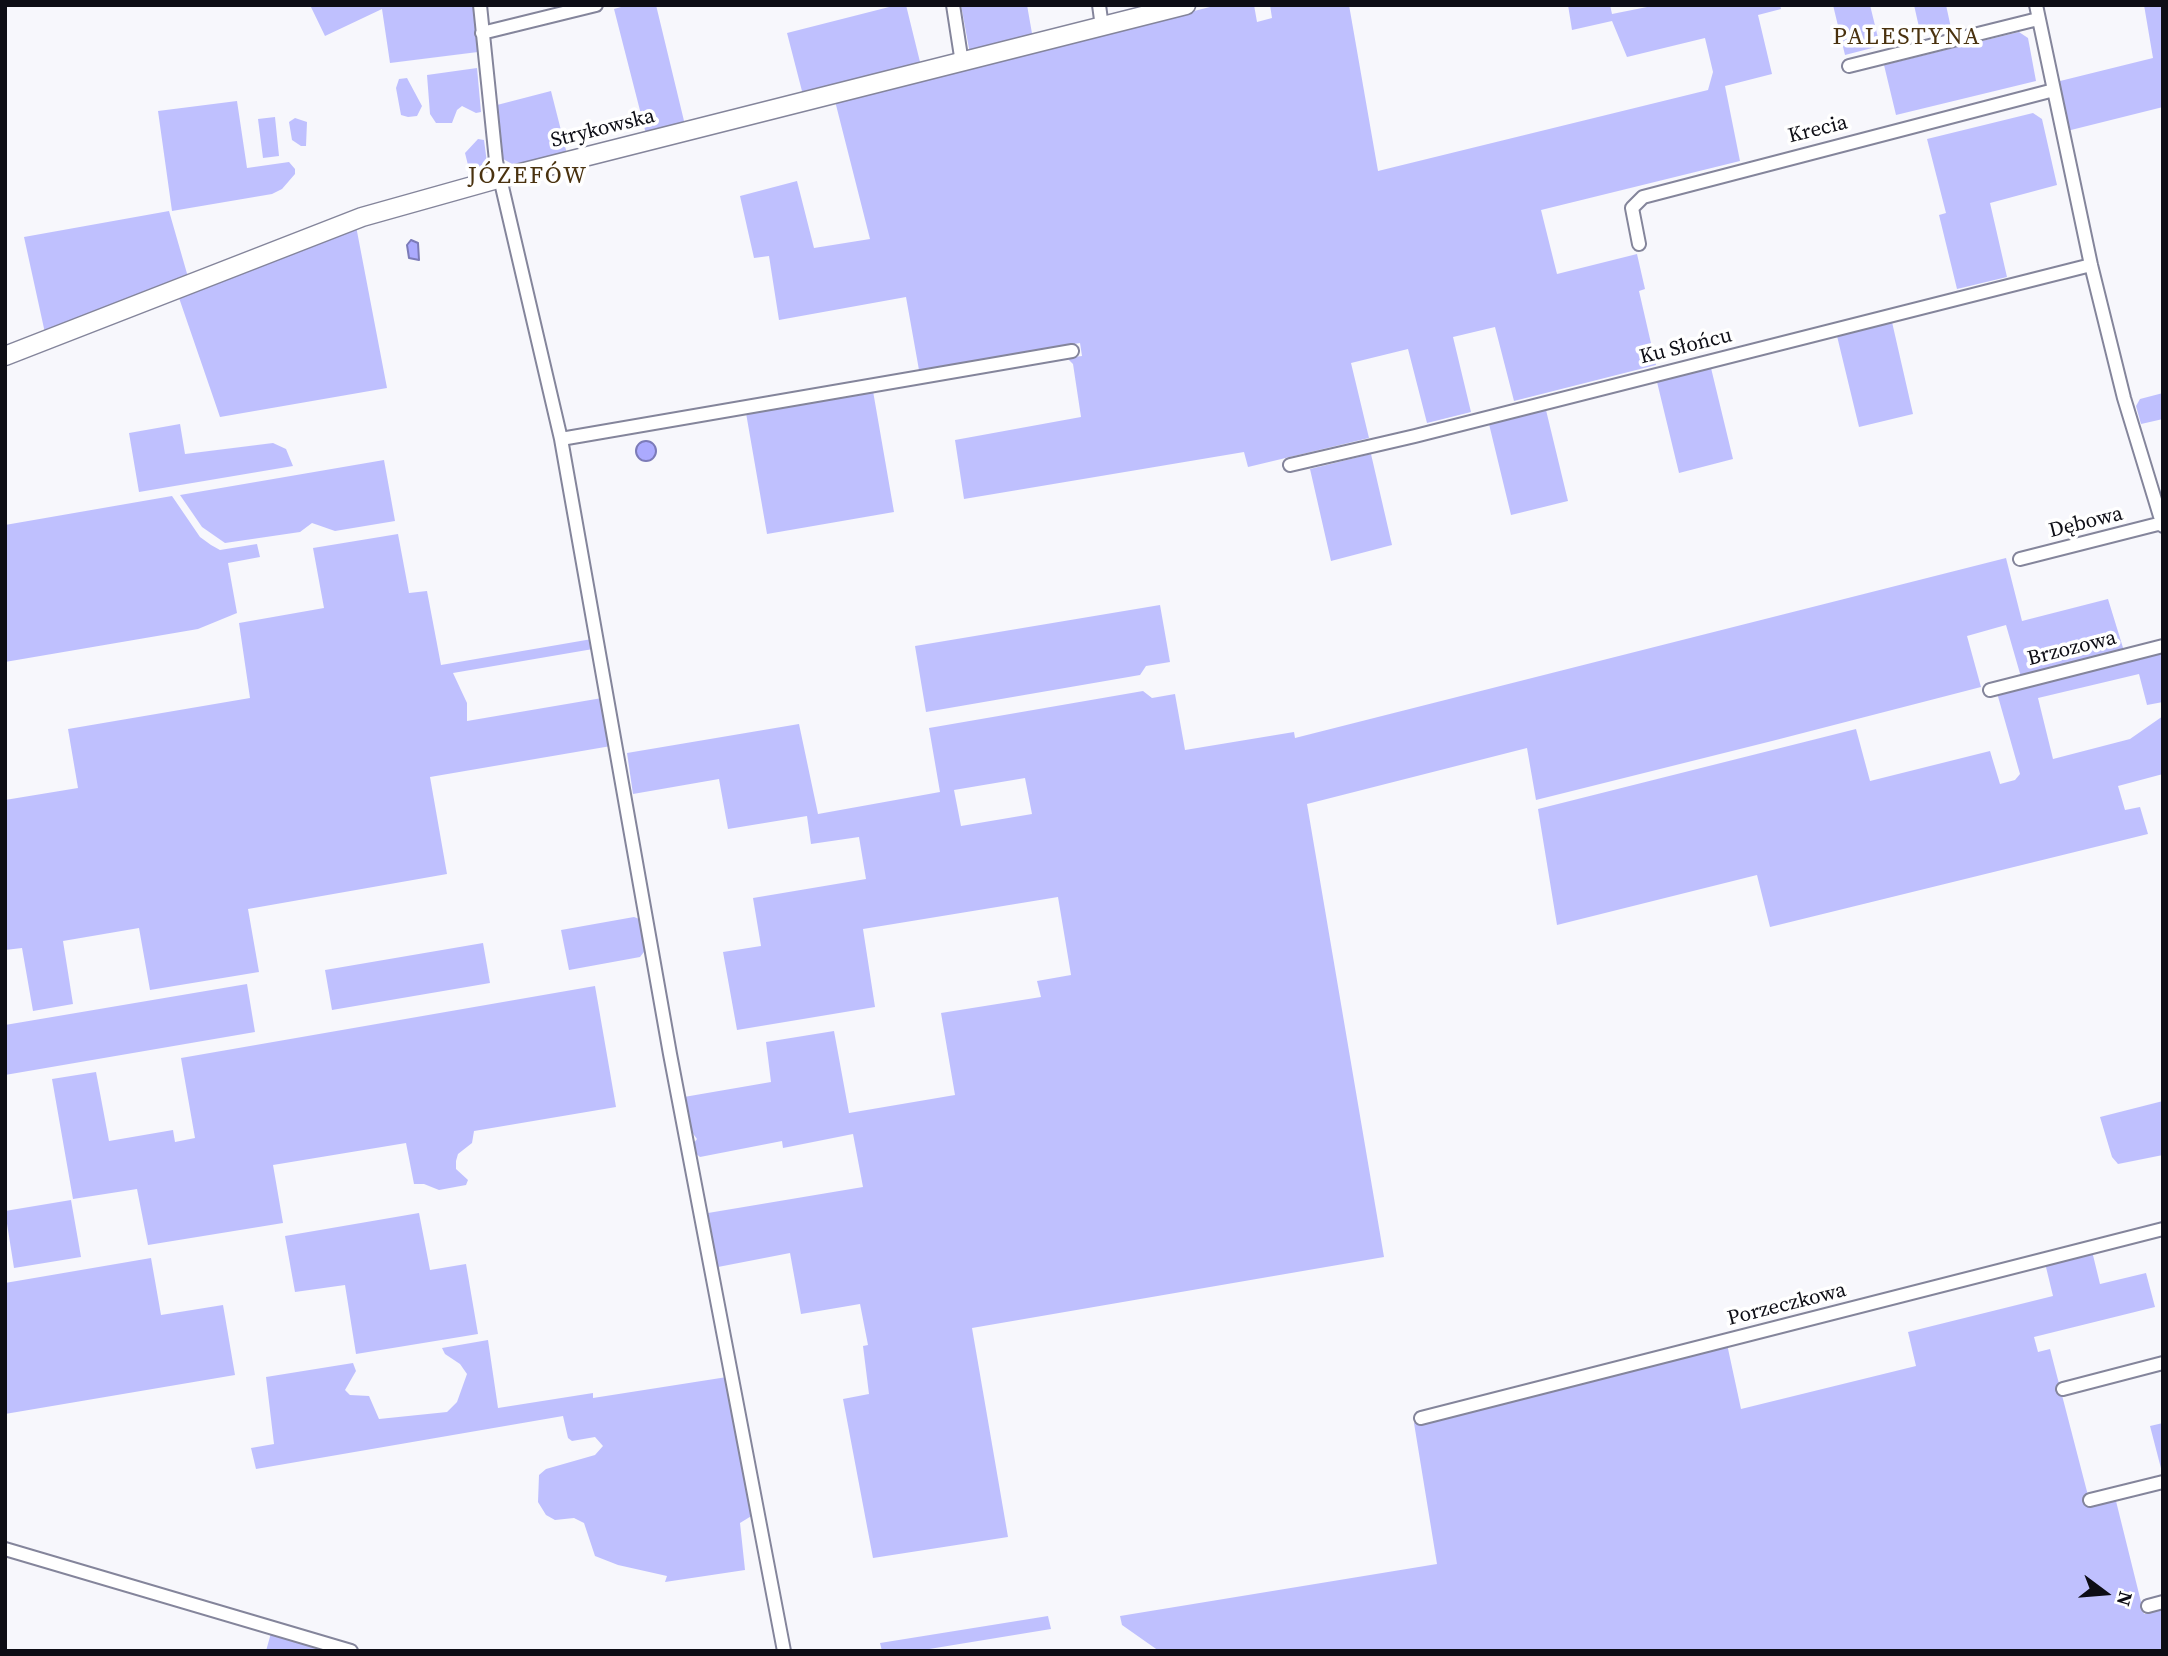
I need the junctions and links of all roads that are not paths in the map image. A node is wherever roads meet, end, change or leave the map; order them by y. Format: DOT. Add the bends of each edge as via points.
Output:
graph roads {
  1 [pos="480,5"];
  2 [pos="596,5"];
  3 [pos="953,5"];
  4 [pos="1099,5"];
  5 [pos="1186,5"];
  6 [pos="2037,12"];
  7 [pos="1102,27"];
  8 [pos="482,33"];
  9 [pos="962,63"];
  10 [pos="1849,66"];
  11 [pos="2054,90"];
  12 [pos="501,178"];
  13 [pos="1639,244"];
  14 [pos="2091,265"];
  15 [pos="1072,351"];
  16 [pos="5,356"];
  17 [pos="561,439"];
  18 [pos="1290,465"];
  19 [pos="2162,525"];
  20 [pos="2020,559"];
  21 [pos="2163,646"];
  22 [pos="1990,690"];
  23 [pos="2163,1229"];
  24 [pos="2163,1363"];
  25 [pos="2063,1389"];
  26 [pos="1421,1418"];
  27 [pos="2163,1482"];
  28 [pos="2090,1500"];
  29 [pos="5,1549"];
  30 [pos="2163,1602"];
  31 [pos="2148,1606"];
  32 [pos="351,1651"];
  33 [pos="784,1651"];
  1 -- 8 [label="street"];
  2 -- 8 [label="street"];
  3 -- 9 [label="street"];
  4 -- 7 [label="street"];
  5 -- 7 [label="street, Strykowska"];
  6 -- 10 [label="street"];
  6 -- 11 [label="street"];
  7 -- 9 [label="street, Strykowska"];
  8 -- 12 [label="street"];
  9 -- 12 [label="street, Strykowska"];
  11 -- 13 [label="street, Krecia" via="1643,197 1632,208"];
  11 -- 14 [label="street"];
  12 -- 16 [label="street, Strykowska" via="362,217"];
  12 -- 17 [label="street"];
  14 -- 18 [label="street, Ku Słońcu"];
  14 -- 19 [label="street"];
  15 -- 17 [label="street"];
  17 -- 33 [label="street" via="670,1054"];
  19 -- 20 [label="street, Dębowa"];
  21 -- 22 [label="street, Brzozowa"];
  23 -- 26 [label="street, Porzeczkowa"];
  24 -- 25 [label="street"];
  27 -- 28 [label="street"];
  29 -- 32 [label="street"];
  30 -- 31 [label="street"];
}
